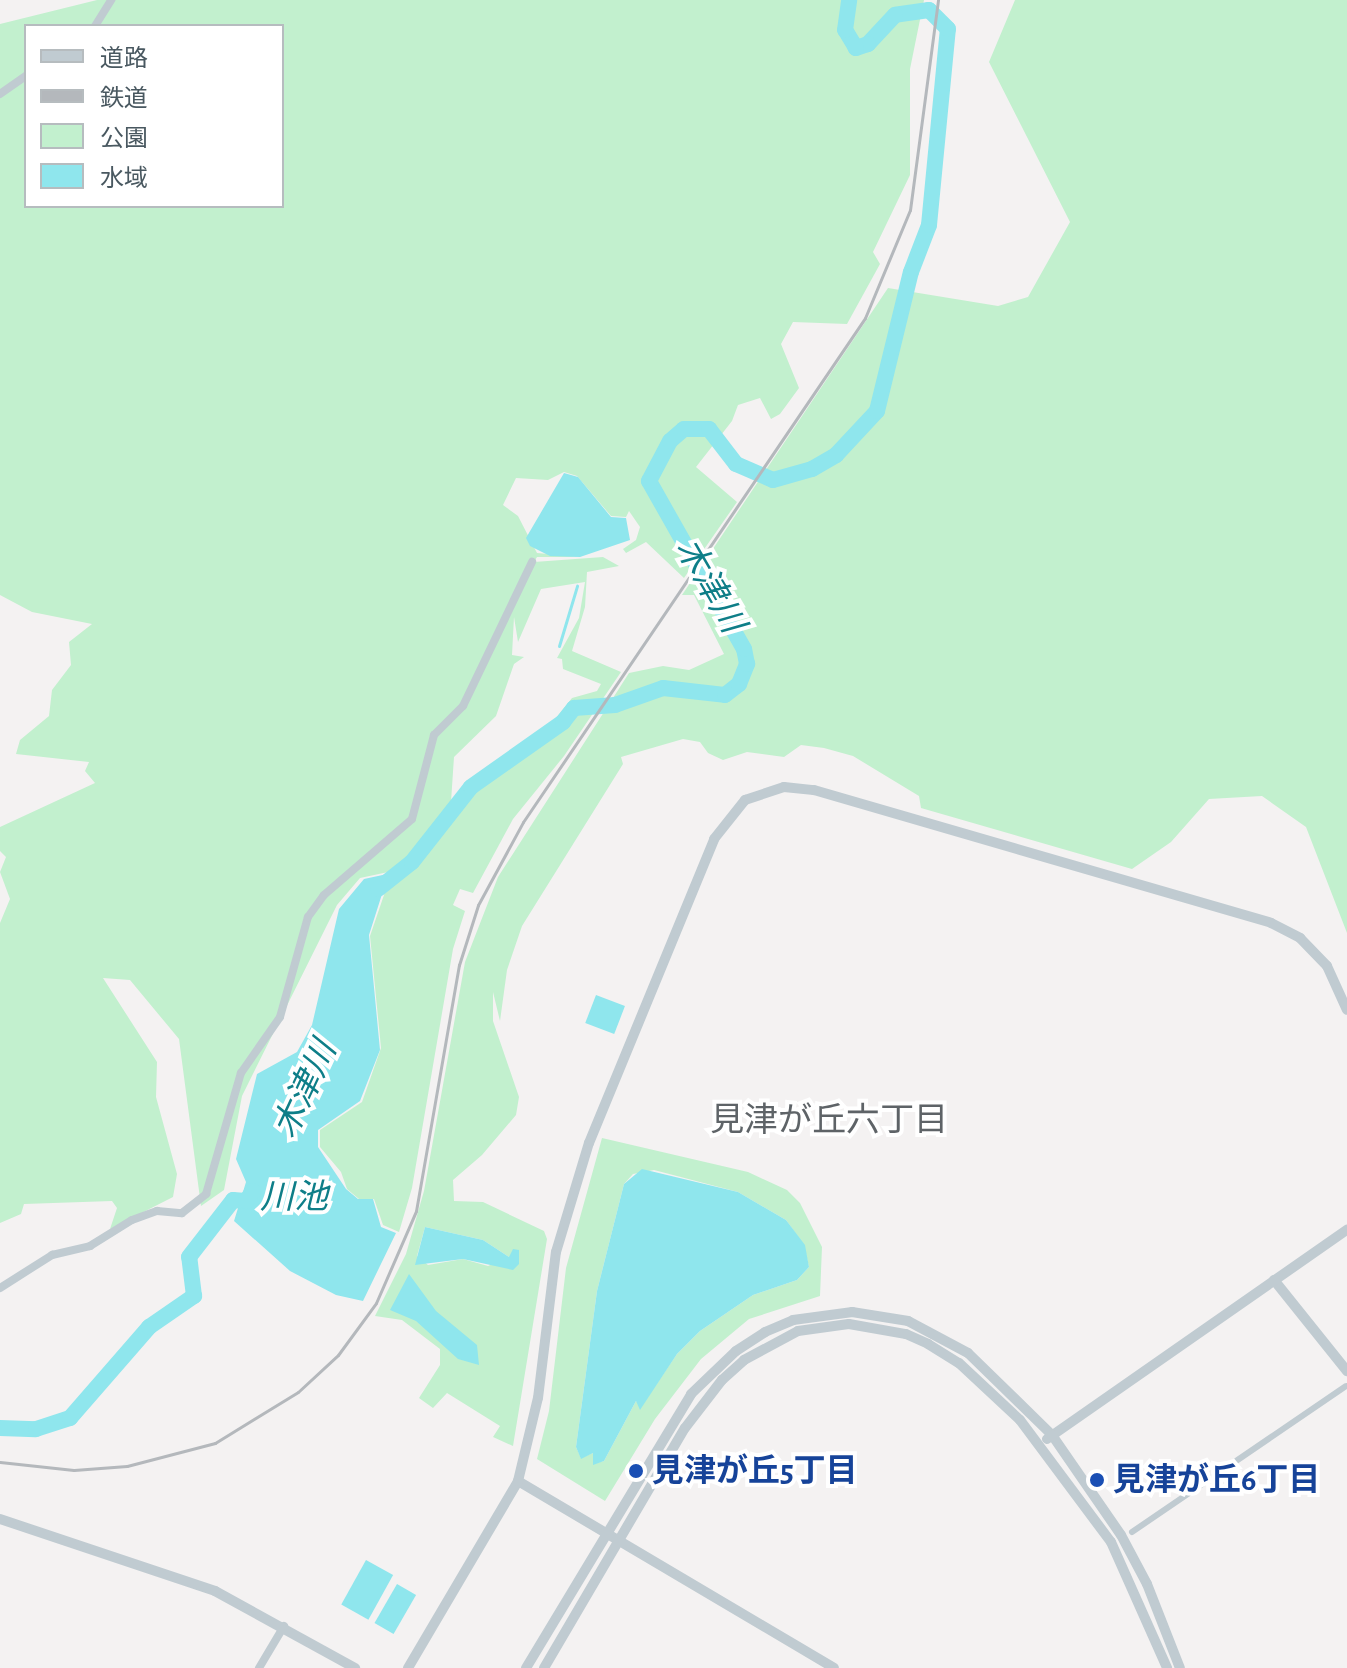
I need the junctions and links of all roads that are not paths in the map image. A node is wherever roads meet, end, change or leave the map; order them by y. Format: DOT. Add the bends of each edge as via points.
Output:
graph roads {
  1 [pos="111,0"];
  2 [pos="96,24"];
  3 [pos="24,77"];
  4 [pos="0,94"];
  5 [pos="532,562"];
  6 [pos="1347,1010"];
  7 [pos="1347,1230"];
  8 [pos="1274,1280"];
  9 [pos="0,1288"];
  10 [pos="1347,1371"];
  11 [pos="1346,1386"];
  12 [pos="1052,1435"];
  13 [pos="1039,1444"];
  14 [pos="518,1481"];
  15 [pos="0,1519"];
  16 [pos="606,1532"];
  17 [pos="1132,1532"];
  18 [pos="620,1540"];
  19 [pos="284,1626"];
  20 [pos="259,1668"];
  21 [pos="355,1668"];
  22 [pos="408,1668"];
  23 [pos="526,1668"];
  24 [pos="544,1668"];
  25 [pos="834,1668"];
  26 [pos="1167,1668"];
  27 [pos="1180,1668"];
  1 -- 2 [label="street"];
  3 -- 4 [label="street"];
  5 -- 9 [label="street" via="463,706 434,735 412,819 324,895 308,917 280,1017 241,1073 206,1194 182,1213 157,1211 90,1246 52,1255"];
  6 -- 14 [label="street" via="1321,959 1300,938 1271,923 814,790 784,787 745,800 714,839 589,1143 556,1252 538,1398"];
  7 -- 8 [label="street"];
  8 -- 10 [label="street"];
  8 -- 12 [label="street"];
  11 -- 17 [label="street"];
  12 -- 13 [label="street"];
  12 -- 16 [label="street" via="968,1353 908,1321 852,1312 793,1320 736,1351 691,1394"];
  12 -- 27 [label="street" via="1121,1535"];
  13 -- 18 [label="street" via="985,1385 928,1344 906,1334 849,1324 798,1331 744,1360 722,1380 685,1428"];
  13 -- 26 [label="street" via="1111,1542"];
  14 -- 16 [label="street"];
  14 -- 22 [label="street"];
  15 -- 19 [label="street" via="157,1568"];
  16 -- 18 [label="street"];
  16 -- 23 [label="street"];
  18 -- 24 [label="street"];
  18 -- 25 [label="street"];
  19 -- 20 [label="street"];
  19 -- 21 [label="street"];
}
